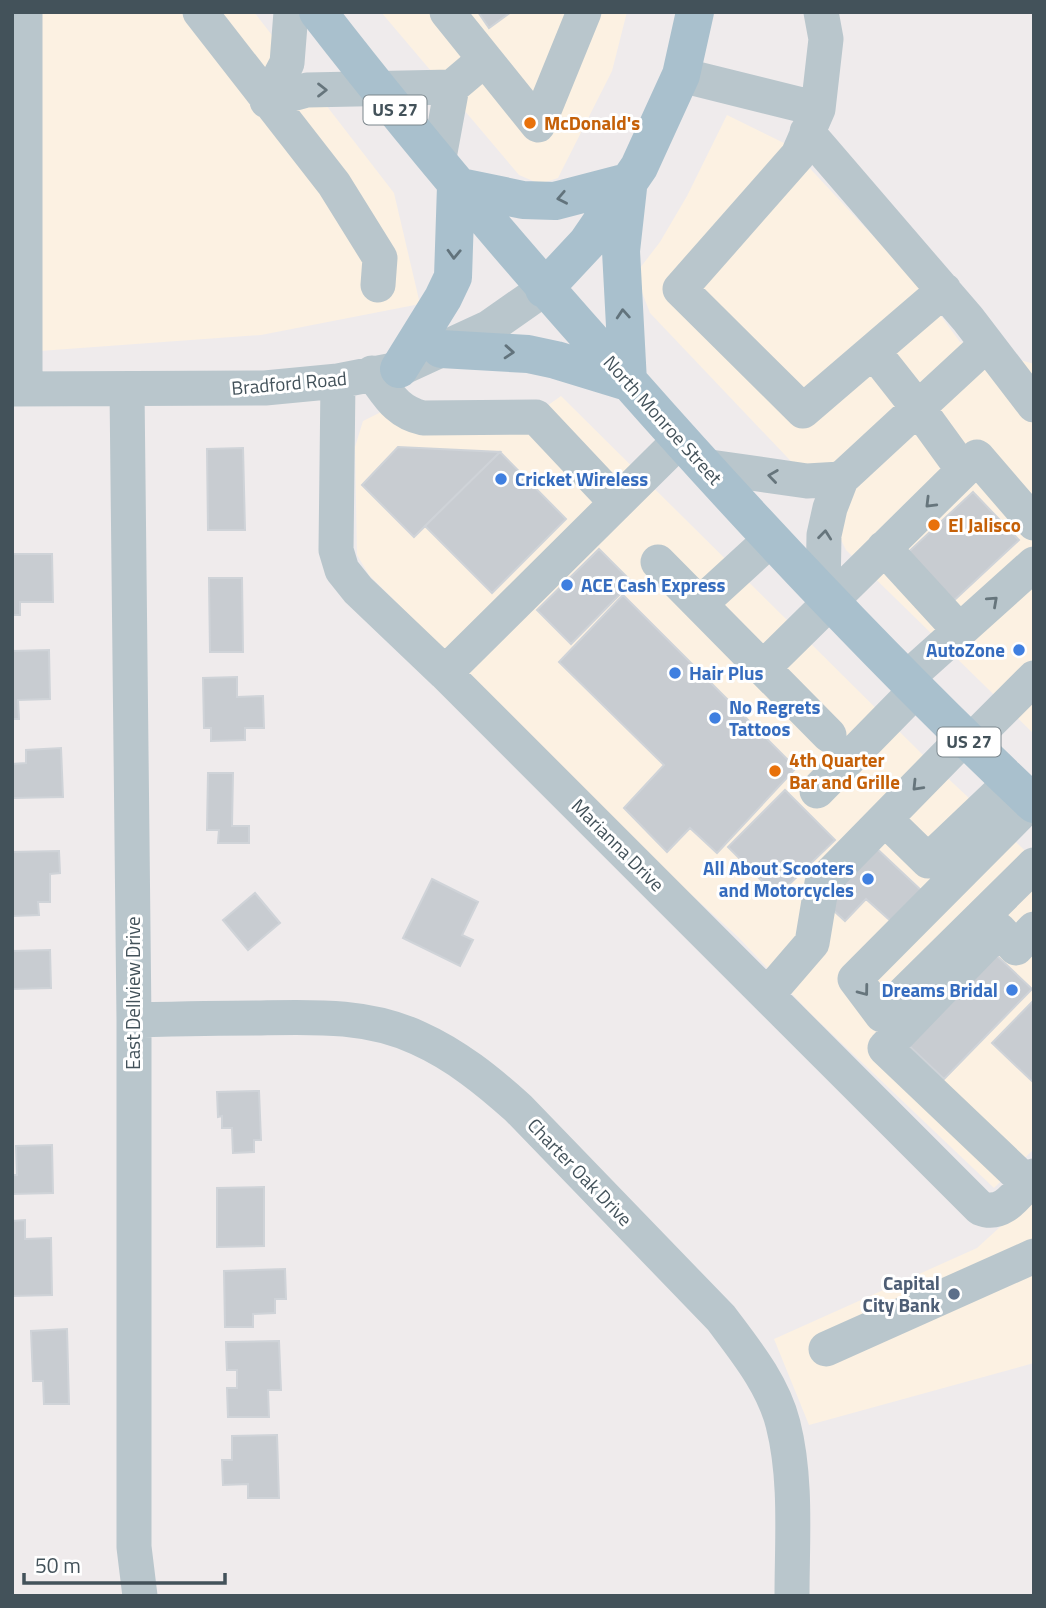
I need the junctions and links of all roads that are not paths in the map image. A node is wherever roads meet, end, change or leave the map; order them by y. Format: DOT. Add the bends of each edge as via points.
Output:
graph roads {
  1 [pos="25,12"];
  2 [pos="200,12"];
  3 [pos="291,12"];
  4 [pos="318,12"];
  5 [pos="447,12"];
  6 [pos="584,12"];
  7 [pos="695,12"];
  8 [pos="821,12"];
  9 [pos="485,59"];
  10 [pos="681,75"];
  11 [pos="452,87"];
  12 [pos="378,89"];
  13 [pos="267,101"];
  14 [pos="813,120"];
  15 [pos="447,174"];
  16 [pos="628,182"];
  17 [pos="378,285"];
  18 [pos="544,289"];
  19 [pos="944,290"];
  20 [pos="19,309"];
  21 [pos="987,344"];
  22 [pos="441,349"];
  23 [pos="873,351"];
  24 [pos="386,371"];
  25 [pos="338,381"];
  26 [pos="628,382"];
  27 [pos="18,389"];
  28 [pos="127,389"];
  29 [pos="1034,405"];
  30 [pos="918,408"];
  31 [pos="691,453"];
  32 [pos="963,470"];
  33 [pos="842,478"];
  34 [pos="616,502"];
  35 [pos="1034,523"];
  36 [pos="771,539"];
  37 [pos="884,548"];
  38 [pos="658,562"];
  39 [pos="1034,564"];
  40 [pos="827,598"];
  41 [pos="700,604"];
  42 [pos="960,631"];
  43 [pos="763,668"];
  44 [pos="445,673"];
  45 [pos="1033,679"];
  46 [pos="911,684"];
  47 [pos="829,735"];
  48 [pos="967,740"];
  49 [pos="817,791"];
  50 [pos="1025,796"];
  51 [pos="886,818"];
  52 [pos="974,859"];
  53 [pos="1018,881"];
  54 [pos="1034,929"];
  55 [pos="768,994"];
  56 [pos="134,1020"];
  57 [pos="1027,1193"];
  58 [pos="1034,1256"];
  59 [pos="826,1349"];
  60 [pos="140,1596"];
  61 [pos="792,1596"];
  1 -- 20 [label="street"];
  2 -- 13 [label="street"];
  3 -- 13 [label="street" via="287,63"];
  4 -- 12 [label="main road, North Monroe Street / US 27"];
  5 -- 9 [label="street"];
  6 -- 9 [label="street" via="538,125"];
  7 -- 10 [label="main road"];
  8 -- 14 [label="street" via="826,39"];
  9 -- 11 [label="street"];
  10 -- 14 [label="street"];
  10 -- 16 [label="main road"];
  11 -- 12 [label="street"];
  11 -- 15 [label="street"];
  13 -- 12 [label="street, one-way" via="307,90"];
  12 -- 15 [label="main road, North Monroe Street / US 27"];
  13 -- 17 [label="street" via="334,184 380,258"];
  14 -- 19 [label="street"];
  14 -- 23 [label="street" via="798,155 680,289 803,411"];
  16 -- 15 [label="main road, one-way" via="555,201 523,200"];
  15 -- 18 [label="main road, North Monroe Street / US 27"];
  15 -- 24 [label="main road, one-way" via="453,277 443,298"];
  16 -- 18 [label="main road" via="587,243"];
  26 -- 16 [label="main road, one-way" via="621,251"];
  18 -- 22 [label="street, Bradford Road" via="488,328"];
  18 -- 26 [label="main road, North Monroe Street / US 27"];
  19 -- 21 [label="street"];
  19 -- 23 [label="street"];
  20 -- 27 [label="street"];
  21 -- 29 [label="street"];
  21 -- 30 [label="street"];
  22 -- 24 [label="street, Bradford Road"];
  22 -- 26 [label="main road, one-way" via="528,354"];
  23 -- 30 [label="street"];
  24 -- 25 [label="street, Bradford Road"];
  24 -- 34 [label="street" via="397,406 412,416 536,416"];
  25 -- 28 [label="street, Bradford Road" via="265,388"];
  25 -- 44 [label="street, Marianna Drive" via="336,550 342,570"];
  26 -- 31 [label="main road, North Monroe Street / US 27"];
  27 -- 28 [label="street, Bradford Road"];
  28 -- 56 [label="street, East Dellview Drive"];
  30 -- 32 [label="street"];
  30 -- 33 [label="street"];
  33 -- 31 [label="street, one-way" via="807,481"];
  31 -- 34 [label="street"];
  31 -- 36 [label="main road, North Monroe Street / US 27"];
  32 -- 35 [label="street" via="976,457"];
  32 -- 37 [label="street, one-way"];
  40 -- 33 [label="street, one-way" via="824,535"];
  34 -- 44 [label="street"];
  36 -- 40 [label="main road, North Monroe Street / US 27"];
  36 -- 41 [label="street"];
  37 -- 40 [label="street"];
  37 -- 42 [label="street"];
  38 -- 41 [label="street"];
  42 -- 39 [label="street, one-way"];
  40 -- 43 [label="street"];
  40 -- 46 [label="main road, North Monroe Street / US 27"];
  41 -- 43 [label="street"];
  42 -- 46 [label="street"];
  43 -- 47 [label="street"];
  44 -- 55 [label="street, Marianna Drive"];
  45 -- 48 [label="street"];
  46 -- 48 [label="main road, North Monroe Street / US 27"];
  46 -- 49 [label="street"];
  48 -- 50 [label="main road, North Monroe Street / US 27"];
  48 -- 51 [label="street, one-way"];
  50 -- 51 [label="street" via="928,861"];
  50 -- 52 [label="street"];
  51 -- 55 [label="street" via="822,883 812,943"];
  52 -- 53 [label="street" via="1003,866"];
  52 -- 53 [label="street, one-way" via="855,979 882,1015 898,999 907,941 962,887"];
  54 -- 57 [label="street" via="1016,948 999,930 886,1048"];
  55 -- 57 [label="street, Marianna Drive" via="980,1208 989,1212 1002,1209"];
  56 -- 60 [label="street, East Dellview Drive" via="134,1547"];
  56 -- 61 [label="street, Charter Oak Drive" via="333,1016 379,1025 417,1037 451,1055 509,1100 721,1318 771,1393 788,1452"];
  58 -- 59 [label="street"];
}
